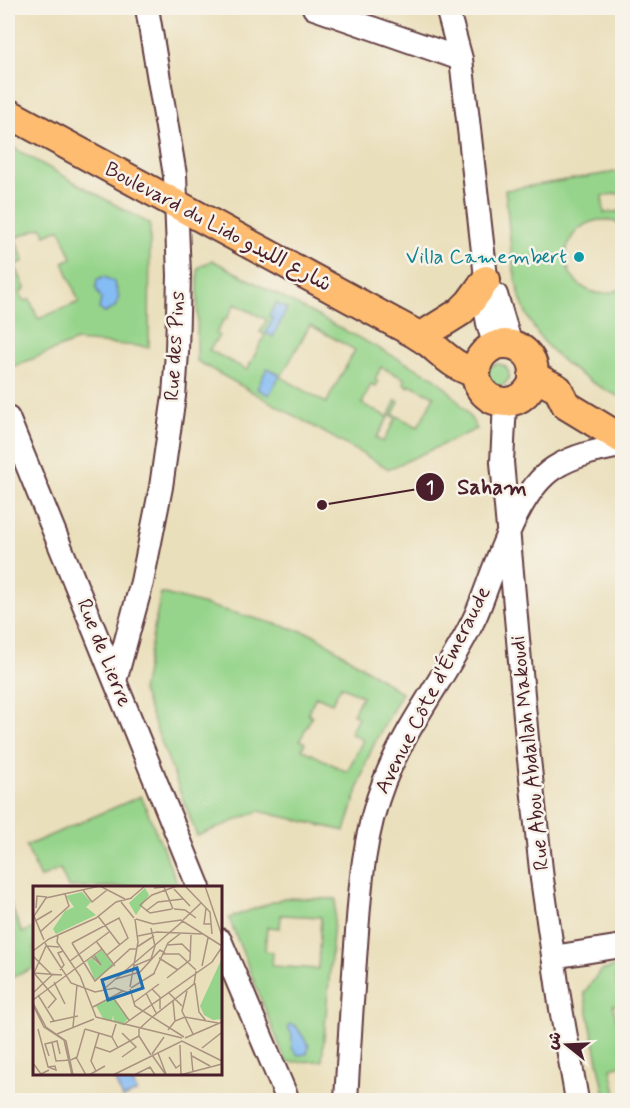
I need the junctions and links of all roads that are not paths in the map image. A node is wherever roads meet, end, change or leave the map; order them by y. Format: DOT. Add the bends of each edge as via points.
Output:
graph roads {
  1 [pos="147,8"];
  2 [pos="314,8"];
  3 [pos="447,8"];
  4 [pos="461,59"];
  5 [pos="8,112"];
  6 [pos="177,205"];
  7 [pos="486,283"];
  8 [pos="424,339"];
  9 [pos="492,355"];
  10 [pos="521,391"];
  11 [pos="8,418"];
  12 [pos="622,439"];
  13 [pos="622,446"];
  14 [pos="509,534"];
  15 [pos="116,681"];
  16 [pos="197,886"];
  17 [pos="222,945"];
  18 [pos="622,946"];
  19 [pos="553,957"];
  20 [pos="288,1101"];
  21 [pos="346,1101"];
  22 [pos="578,1101"];
  1 -- 6 [label="street, Rue des Pins"];
  2 -- 4 [label="street"];
  3 -- 4 [label="street"];
  4 -- 7 [label="street"];
  5 -- 6 [label="main road, Boulevard du Lido شارع الليدو"];
  6 -- 8 [label="main road, Boulevard du Lido شارع الليدو"];
  6 -- 15 [label="street, Rue des Pins" via="179,275 174,396 142,582"];
  7 -- 8 [label="main road" via="460,312"];
  7 -- 9 [label="street" via="496,293 502,318"];
  8 -- 9 [label="main road, Boulevard du Lido شارع الليدو"];
  9 -- 10 [label="main road" via="519,348 530,360"];
  9 -- 10 [label="main road" via="477,382 488,397"];
  10 -- 12 [label="main road" via="558,389 566,405"];
  10 -- 14 [label="street, Rue Abou Abdallah Makoudi" via="502,462"];
  11 -- 15 [label="street, Rue de Lierre"];
  13 -- 14 [label="street, Avenue Côte d'Émeraude" via="580,456 554,468 524,502"];
  14 -- 19 [label="street, Rue Abou Abdallah Makoudi" via="528,750"];
  14 -- 21 [label="street, Avenue Côte d'Émeraude" via="468,630 394,758 372,816 362,862"];
  15 -- 16 [label="street, Rue de Lierre"];
  17 -- 20 [label="street"];
  18 -- 19 [label="street"];
  19 -- 22 [label="street, Rue Abou Abdallah Makoudi"];
}
